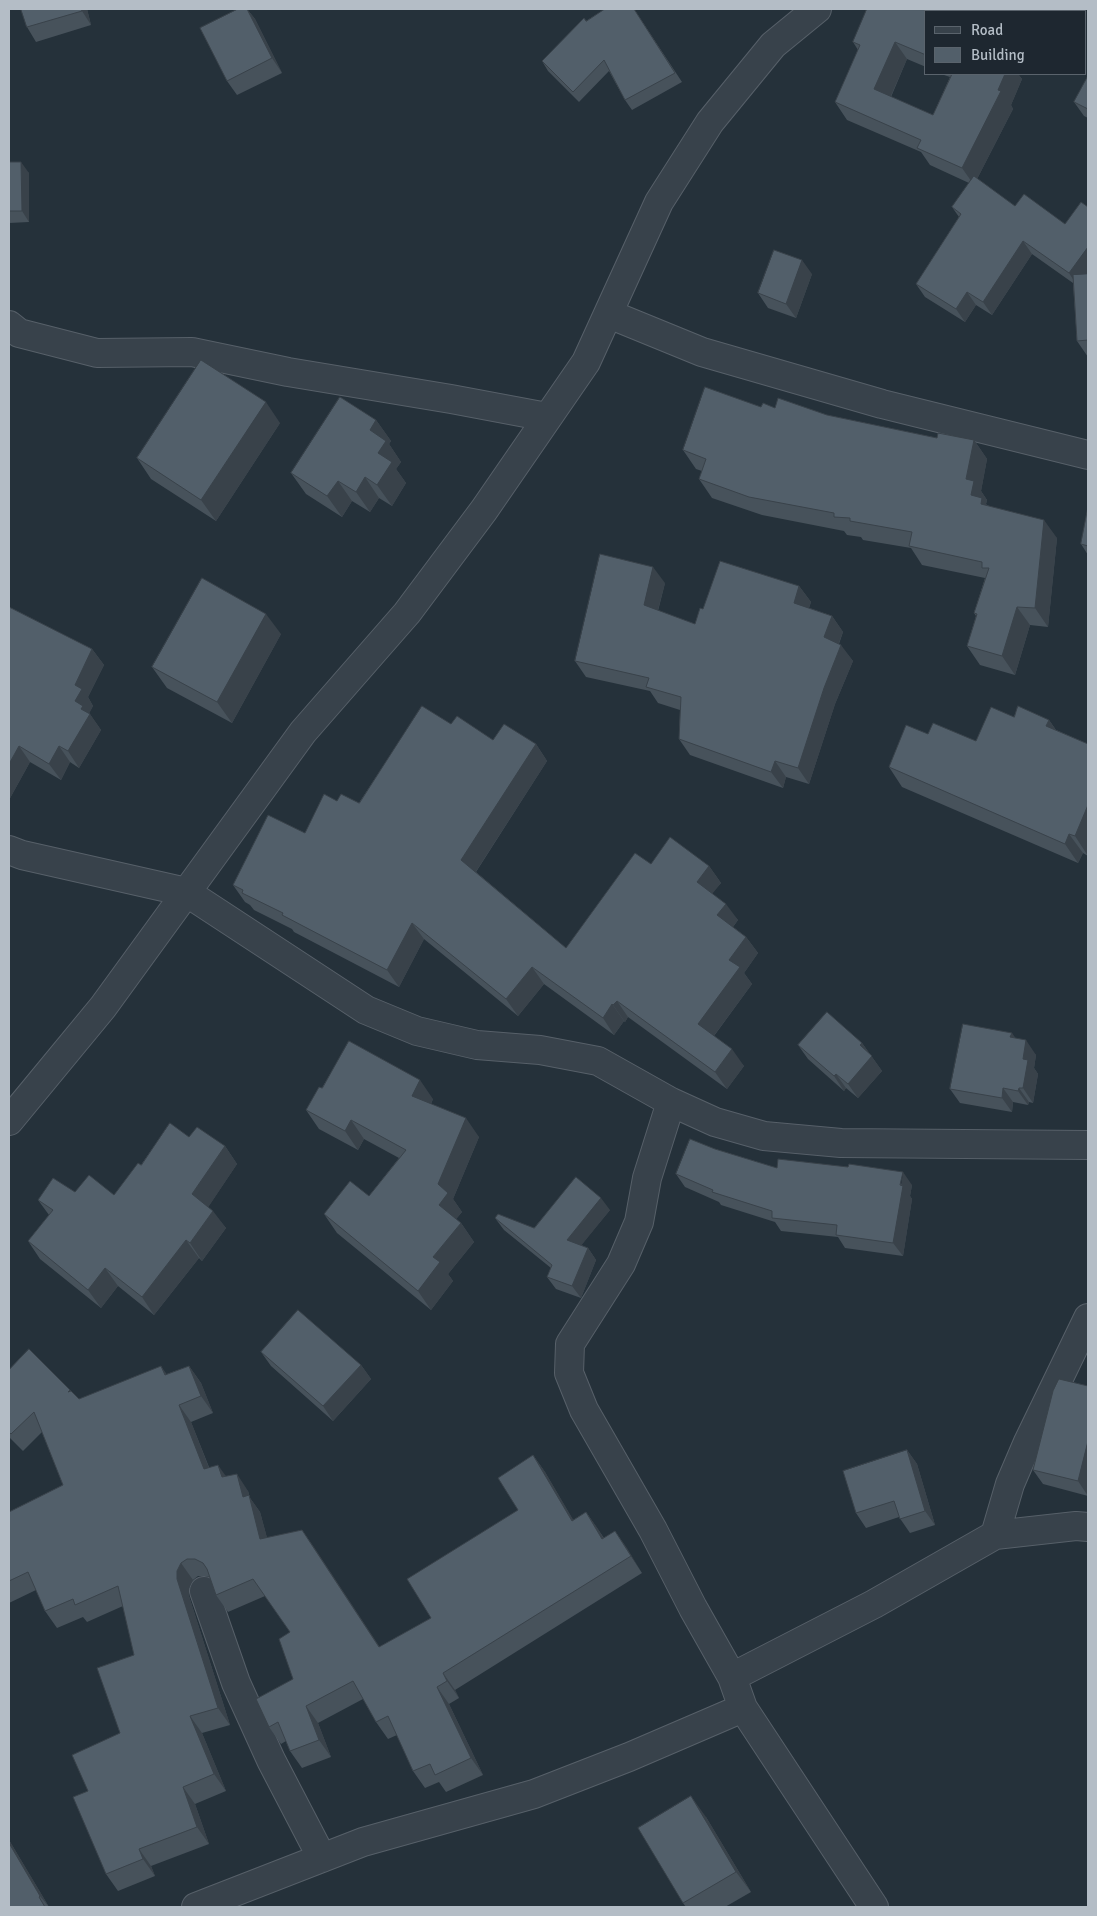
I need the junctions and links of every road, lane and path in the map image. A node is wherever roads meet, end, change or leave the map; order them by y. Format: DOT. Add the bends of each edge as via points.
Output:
graph roads {
  1 [pos="817,9"];
  2 [pos="609,314"];
  3 [pos="9,325"];
  4 [pos="547,417"];
  5 [pos="1088,455"];
  6 [pos="9,850"];
  7 [pos="186,892"];
  8 [pos="671,1102"];
  9 [pos="9,1121"];
  10 [pos="1088,1141"];
  11 [pos="1088,1318"];
  12 [pos="1088,1527"];
  13 [pos="995,1536"];
  14 [pos="204,1591"];
  15 [pos="732,1677"];
  16 [pos="743,1708"];
  17 [pos="322,1858"];
  18 [pos="196,1907"];
  19 [pos="874,1907"];
  1 -- 2 [label="street" via="773,45 710,122 660,202"];
  2 -- 4 [label="street" via="586,362"];
  2 -- 5 [label="street" via="702,352 882,404"];
  3 -- 4 [label="street" via="19,333 97,353 192,352"];
  4 -- 7 [label="street" via="484,510 407,613 303,732"];
  6 -- 7 [label="street" via="22,856"];
  7 -- 8 [label="street" via="366,1010 417,1031 468,1043 540,1050 598,1061"];
  7 -- 9 [label="street" via="103,1007"];
  8 -- 10 [label="street" via="715,1122 764,1136 841,1143"];
  8 -- 15 [label="street" via="647,1178 638,1222 621,1264 570,1344 569,1373 584,1410"];
  11 -- 13 [label="street" via="1010,1484"];
  12 -- 13 [label="street"];
  13 -- 15 [label="street" via="874,1604"];
  14 -- 17 [label="street" via="236,1683 270,1760"];
  15 -- 16 [label="street"];
  16 -- 17 [label="street" via="534,1794 363,1842"];
  16 -- 19 [label="street"];
  17 -- 18 [label="street"];
}
